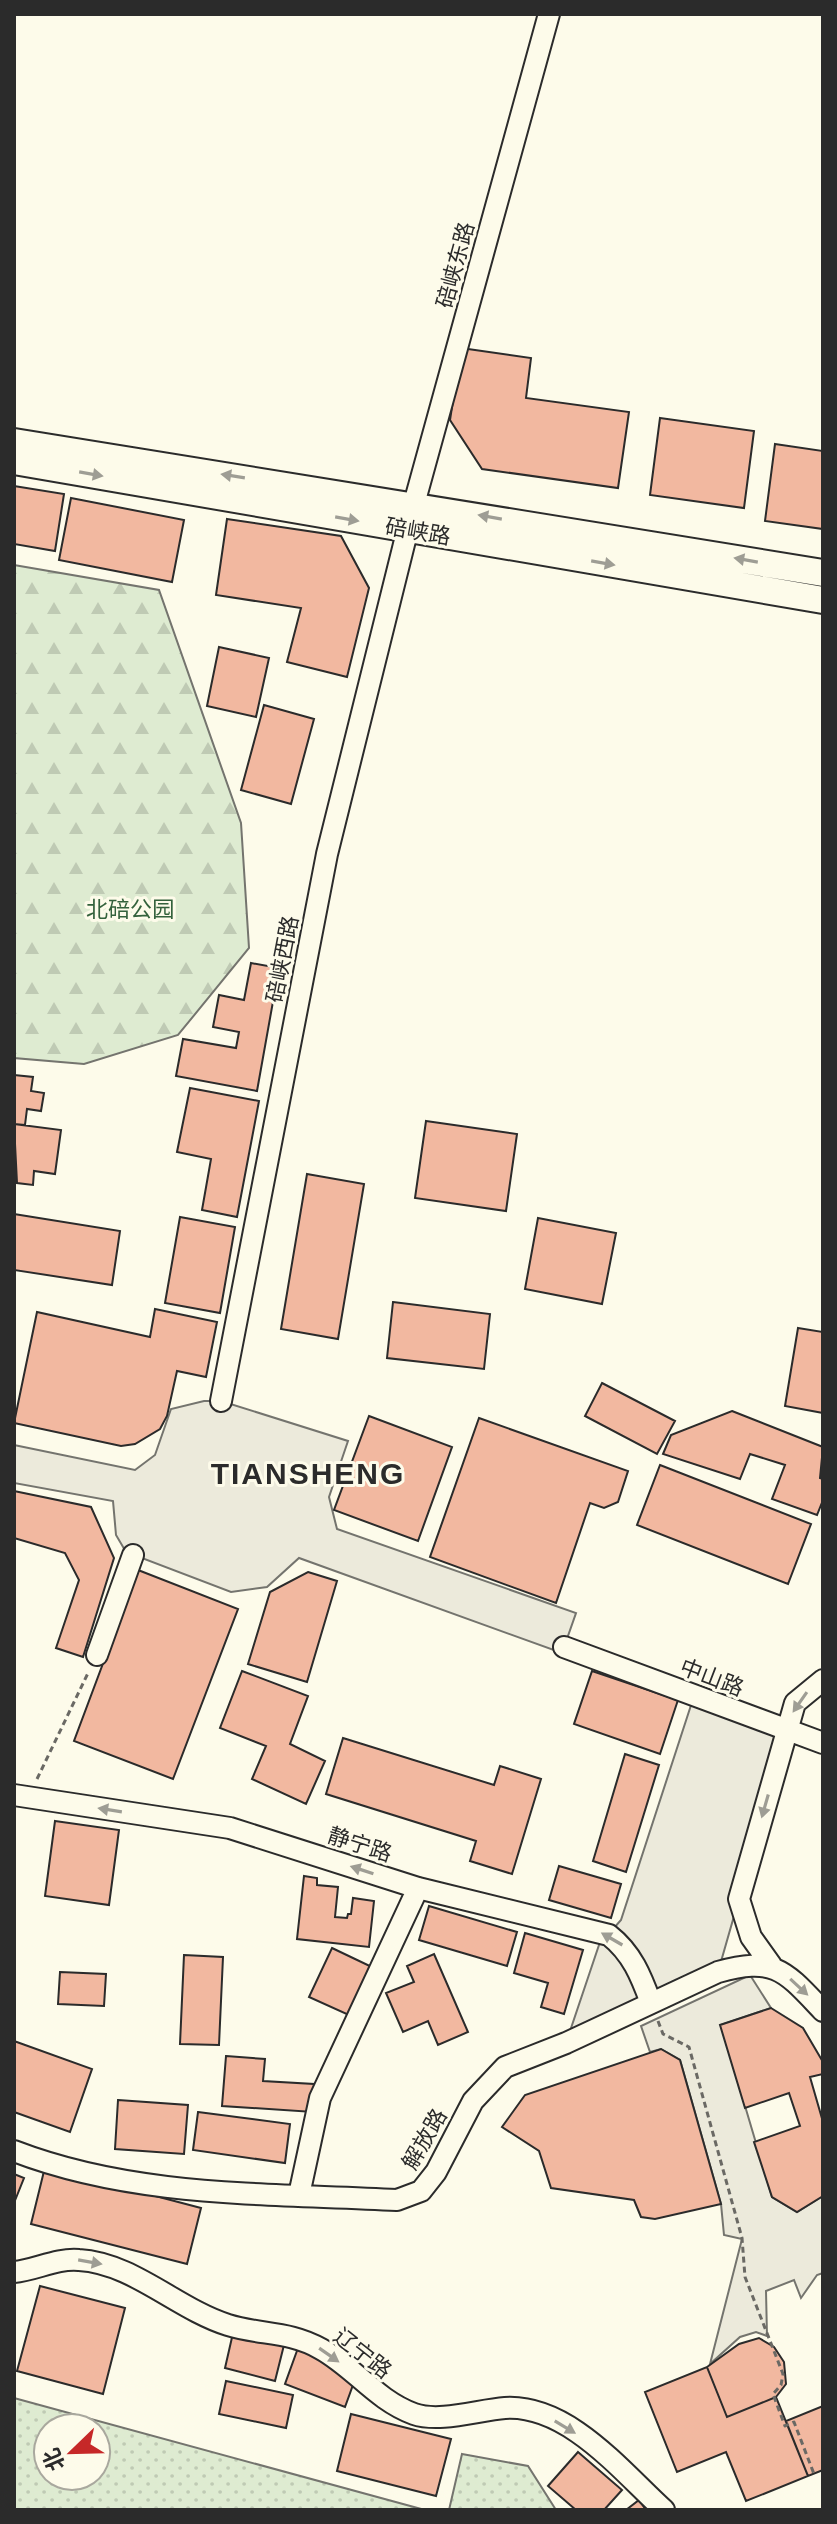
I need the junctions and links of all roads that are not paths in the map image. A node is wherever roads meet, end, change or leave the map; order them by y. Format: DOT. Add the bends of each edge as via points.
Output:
graph roads {
  1 [pos="549,14"];
  2 [pos="14,442"];
  3 [pos="14,461"];
  4 [pos="411,516"];
  5 [pos="823,573"];
  6 [pos="823,600"];
  7 [pos="221,1401"];
  8 [pos="133,1555"];
  9 [pos="564,1647"];
  10 [pos="97,1655"];
  11 [pos="823,1680"];
  12 [pos="787,1731"];
  13 [pos="823,1743"];
  14 [pos="21,1796"];
  15 [pos="418,1888"];
  16 [pos="771,1965"];
  17 [pos="651,2003"];
  18 [pos="823,2011"];
  19 [pos="14,2151"];
  20 [pos="299,2195"];
  21 [pos="14,2272"];
  22 [pos="664,2510"];
  1 -- 4 [label="street, 碚峡东路"];
  4 -- 2 [label="main road, 碚峡路, one-way"];
  3 -- 4 [label="main road, 碚峡路, one-way"];
  5 -- 4 [label="main road, 碚峡路, one-way"];
  4 -- 6 [label="main road, 碚峡路, one-way"];
  4 -- 7 [label="street, 碚峡西路" via="327,854"];
  8 -- 10 [label="street"];
  9 -- 12 [label="street, 中山路"];
  11 -- 12 [label="street, one-way" via="795,1703"];
  12 -- 13 [label="street, 中山路"];
  12 -- 16 [label="street, one-way" via="739,1899 751,1937"];
  15 -- 14 [label="street, 静宁路, one-way" via="230,1828"];
  17 -- 15 [label="street, 静宁路, one-way" via="624,1946 609,1935"];
  15 -- 20 [label="street" via="320,2098"];
  16 -- 17 [label="street, 解放路" via="718,1972"];
  16 -- 18 [label="street, one-way"];
  17 -- 20 [label="street, 解放路" via="505,2067 473,2101 421,2191 397,2200"];
  19 -- 20 [label="street, 解放路" via="49,2165 152,2188"];
  21 -- 22 [label="street, 辽宁路, one-way" via="61,2260 112,2266 229,2326 294,2335 323,2350 384,2401 418,2415 509,2408 550,2417 586,2439"];
}
